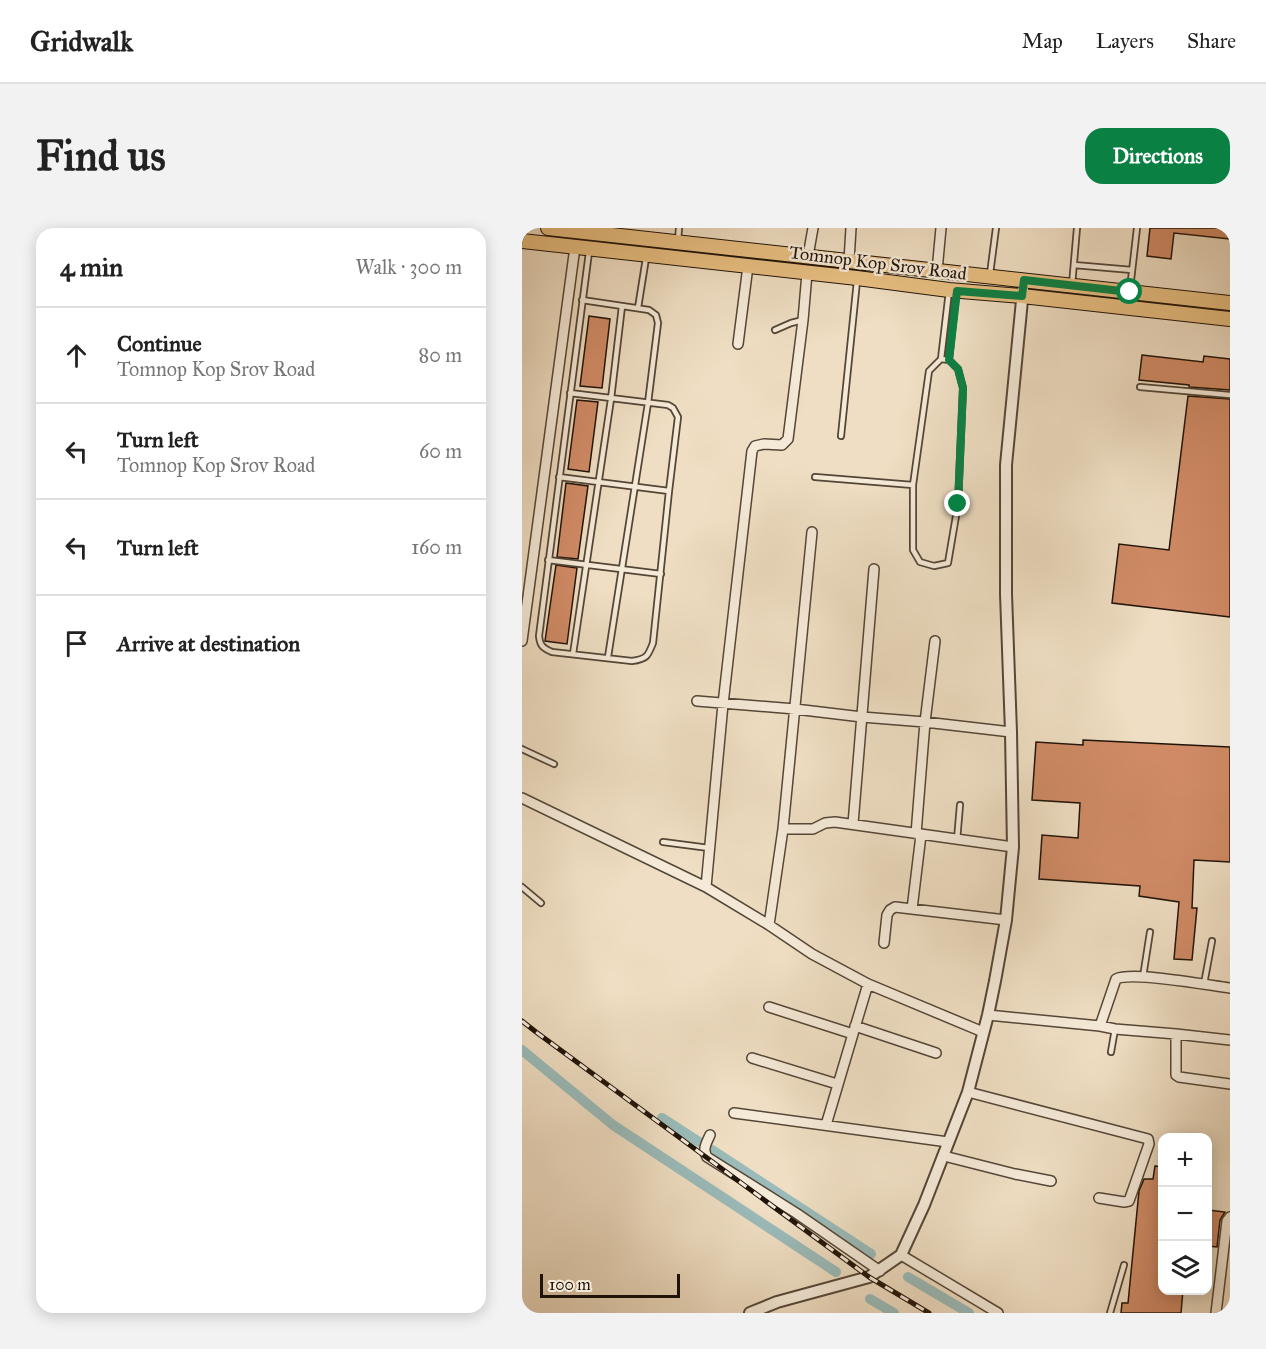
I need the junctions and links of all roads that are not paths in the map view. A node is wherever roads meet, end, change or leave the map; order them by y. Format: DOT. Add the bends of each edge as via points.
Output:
graph roads {
  1 [pos="548,228"];
  2 [pos="679,228"];
  3 [pos="813,228"];
  4 [pos="851,228"];
  5 [pos="941,228"];
  6 [pos="996,228"];
  7 [pos="1077,228"];
  8 [pos="1137,228"];
  9 [pos="522,241"];
  10 [pos="678,243"];
  11 [pos="582,248"];
  12 [pos="646,255"];
  13 [pos="808,256"];
  14 [pos="849,261"];
  15 [pos="1074,265"];
  16 [pos="748,266"];
  17 [pos="1132,270"];
  18 [pos="937,271"];
  19 [pos="807,273"];
  20 [pos="990,277"];
  21 [pos="857,278"];
  22 [pos="1024,280"];
  23 [pos="1071,286"];
  24 [pos="953,290"];
  25 [pos="1130,292"];
  26 [pos="1022,296"];
  27 [pos="582,300"];
  28 [pos="1230,303"];
  29 [pos="622,306"];
  30 [pos="638,308"];
  31 [pos="1230,319"];
  32 [pos="803,320"];
  33 [pos="775,330"];
  34 [pos="738,344"];
  35 [pos="941,359"];
  36 [pos="949,360"];
  37 [pos="1140,387"];
  38 [pos="570,393"];
  39 [pos="1230,394"];
  40 [pos="611,399"];
  41 [pos="648,403"];
  42 [pos="840,436"];
  43 [pos="559,477"];
  44 [pos="815,477"];
  45 [pos="598,482"];
  46 [pos="913,485"];
  47 [pos="635,486"];
  48 [pos="669,491"];
  49 [pos="812,532"];
  50 [pos="548,560"];
  51 [pos="587,565"];
  52 [pos="622,569"];
  53 [pos="874,569"];
  54 [pos="661,574"];
  55 [pos="935,640"];
  56 [pos="522,641"];
  57 [pos="573,654"];
  58 [pos="608,657"];
  59 [pos="697,701"];
  60 [pos="723,704"];
  61 [pos="795,709"];
  62 [pos="862,717"];
  63 [pos="925,722"];
  64 [pos="1011,732"];
  65 [pos="522,749"];
  66 [pos="554,764"];
  67 [pos="522,798"];
  68 [pos="960,806"];
  69 [pos="853,824"];
  70 [pos="783,829"];
  71 [pos="918,835"];
  72 [pos="957,840"];
  73 [pos="663,842"];
  74 [pos="709,848"];
  75 [pos="1013,848"];
  76 [pos="522,886"];
  77 [pos="706,887"];
  78 [pos="542,903"];
  79 [pos="912,909"];
  80 [pos="1006,920"];
  81 [pos="769,925"];
  82 [pos="1150,932"];
  83 [pos="1212,941"];
  84 [pos="884,943"];
  85 [pos="1143,977"];
  86 [pos="868,984"];
  87 [pos="1204,984"];
  88 [pos="1230,988"];
  89 [pos="769,1007"];
  90 [pos="988,1016"];
  91 [pos="1100,1026"];
  92 [pos="1115,1029"];
  93 [pos="854,1030"];
  94 [pos="983,1032"];
  95 [pos="1176,1034"];
  96 [pos="1230,1040"];
  97 [pos="1111,1052"];
  98 [pos="936,1053"];
  99 [pos="752,1058"];
  100 [pos="837,1084"];
  101 [pos="1230,1084"];
  102 [pos="968,1092"];
  103 [pos="734,1113"];
  104 [pos="826,1125"];
  105 [pos="710,1135"];
  106 [pos="948,1142"];
  107 [pos="944,1156"];
  108 [pos="1051,1181"];
  109 [pos="1099,1198"];
  110 [pos="1230,1217"];
  111 [pos="901,1255"];
  112 [pos="1124,1265"];
  113 [pos="880,1270"];
  114 [pos="777,1307"];
  115 [pos="750,1313"];
  116 [pos="998,1313"];
  117 [pos="1110,1313"];
  118 [pos="1216,1313"];
  1 -- 10 [label="main road, Tomnop Kop Srov Road"];
  2 -- 10 [label="lane"];
  3 -- 13 [label="street"];
  4 -- 14 [label="street"];
  5 -- 18 [label="street"];
  6 -- 20 [label="lane"];
  7 -- 15 [label="lane"];
  8 -- 17 [label="lane"];
  9 -- 11 [label="main road, Tomnop Kop Srov Road"];
  10 -- 13 [label="main road, Tomnop Kop Srov Road"];
  11 -- 12 [label="main road, Tomnop Kop Srov Road"];
  11 -- 27 [label="lane"];
  11 -- 56 [label="street"];
  12 -- 16 [label="main road, Tomnop Kop Srov Road"];
  12 -- 30 [label="lane"];
  13 -- 14 [label="main road, Tomnop Kop Srov Road"];
  14 -- 18 [label="main road, Tomnop Kop Srov Road"];
  15 -- 17 [label="lane"];
  15 -- 23 [label="lane"];
  16 -- 19 [label="main road, Tomnop Kop Srov Road"];
  16 -- 34 [label="street"];
  17 -- 25 [label="lane"];
  18 -- 20 [label="main road, Tomnop Kop Srov Road"];
  19 -- 21 [label="main road, Tomnop Kop Srov Road"];
  19 -- 32 [label="street"];
  20 -- 22 [label="main road, Tomnop Kop Srov Road"];
  21 -- 24 [label="main road, Tomnop Kop Srov Road"];
  21 -- 42 [label="lane"];
  22 -- 23 [label="main road, Tomnop Kop Srov Road"];
  22 -- 26 [label="street"];
  23 -- 25 [label="main road, Tomnop Kop Srov Road"];
  24 -- 26 [label="main road, Tomnop Kop Srov Road"];
  24 -- 35 [label="lane"];
  24 -- 36 [label="lane"];
  25 -- 28 [label="main road, Tomnop Kop Srov Road"];
  26 -- 31 [label="main road, Tomnop Kop Srov Road"];
  26 -- 64 [label="street" via="1006,465"];
  27 -- 29 [label="lane"];
  27 -- 38 [label="lane"];
  29 -- 30 [label="lane"];
  29 -- 40 [label="lane"];
  30 -- 41 [label="lane" via="650,310 658,323"];
  32 -- 33 [label="lane"];
  32 -- 60 [label="street" via="788,439 782,445 755,446 752,451"];
  35 -- 36 [label="lane"];
  35 -- 46 [label="lane" via="929,371"];
  36 -- 46 [label="lane" via="958,369 963,388 958,504 948,563 934,566 920,562 913,550"];
  37 -- 39 [label="lane"];
  38 -- 40 [label="lane"];
  38 -- 43 [label="lane"];
  40 -- 41 [label="lane"];
  40 -- 45 [label="lane"];
  41 -- 47 [label="lane"];
  41 -- 48 [label="lane" via="668,405 678,417"];
  43 -- 45 [label="lane"];
  43 -- 50 [label="lane"];
  44 -- 46 [label="lane"];
  45 -- 47 [label="lane"];
  45 -- 51 [label="lane"];
  47 -- 48 [label="lane"];
  47 -- 52 [label="lane"];
  48 -- 54 [label="lane"];
  49 -- 61 [label="street"];
  50 -- 51 [label="lane"];
  50 -- 57 [label="lane" via="540,645 552,652"];
  51 -- 52 [label="lane"];
  51 -- 57 [label="lane"];
  52 -- 54 [label="lane"];
  52 -- 58 [label="lane"];
  53 -- 62 [label="street"];
  54 -- 58 [label="lane" via="649,655 632,661"];
  55 -- 63 [label="street"];
  57 -- 58 [label="lane"];
  59 -- 60 [label="street"];
  60 -- 61 [label="street"];
  60 -- 74 [label="street"];
  61 -- 62 [label="street"];
  61 -- 70 [label="street"];
  62 -- 63 [label="street"];
  62 -- 69 [label="street"];
  63 -- 64 [label="street"];
  63 -- 71 [label="street"];
  64 -- 75 [label="street"];
  65 -- 66 [label="lane"];
  67 -- 77 [label="street"];
  68 -- 72 [label="lane"];
  69 -- 70 [label="street" via="835,822 813,829"];
  69 -- 71 [label="street"];
  70 -- 81 [label="street"];
  71 -- 72 [label="street"];
  71 -- 79 [label="street"];
  72 -- 75 [label="street"];
  73 -- 74 [label="lane"];
  74 -- 77 [label="street"];
  75 -- 80 [label="street"];
  76 -- 78 [label="lane"];
  77 -- 81 [label="street"];
  79 -- 80 [label="street"];
  79 -- 84 [label="street" via="890,910"];
  80 -- 90 [label="street"];
  81 -- 86 [label="street"];
  82 -- 85 [label="lane"];
  83 -- 87 [label="lane"];
  85 -- 87 [label="street"];
  85 -- 91 [label="street" via="1116,979"];
  86 -- 93 [label="street"];
  86 -- 94 [label="street"];
  87 -- 88 [label="street"];
  89 -- 93 [label="street"];
  90 -- 91 [label="street"];
  90 -- 94 [label="street"];
  91 -- 92 [label="street"];
  92 -- 95 [label="street"];
  92 -- 97 [label="lane"];
  93 -- 98 [label="street"];
  93 -- 100 [label="street"];
  94 -- 102 [label="street"];
  95 -- 96 [label="street"];
  95 -- 101 [label="street" via="1176,1075"];
  99 -- 100 [label="street"];
  100 -- 104 [label="street"];
  102 -- 106 [label="street"];
  102 -- 109 [label="street" via="1148,1139 1129,1201"];
  103 -- 104 [label="street"];
  104 -- 106 [label="street"];
  105 -- 113 [label="street" via="704,1148 706,1157"];
  106 -- 107 [label="street"];
  107 -- 108 [label="street"];
  107 -- 111 [label="street"];
  110 -- 118 [label="street"];
  111 -- 113 [label="street"];
  111 -- 116 [label="street"];
  112 -- 117 [label="lane"];
  113 -- 114 [label="street"];
  114 -- 115 [label="street"];
}
